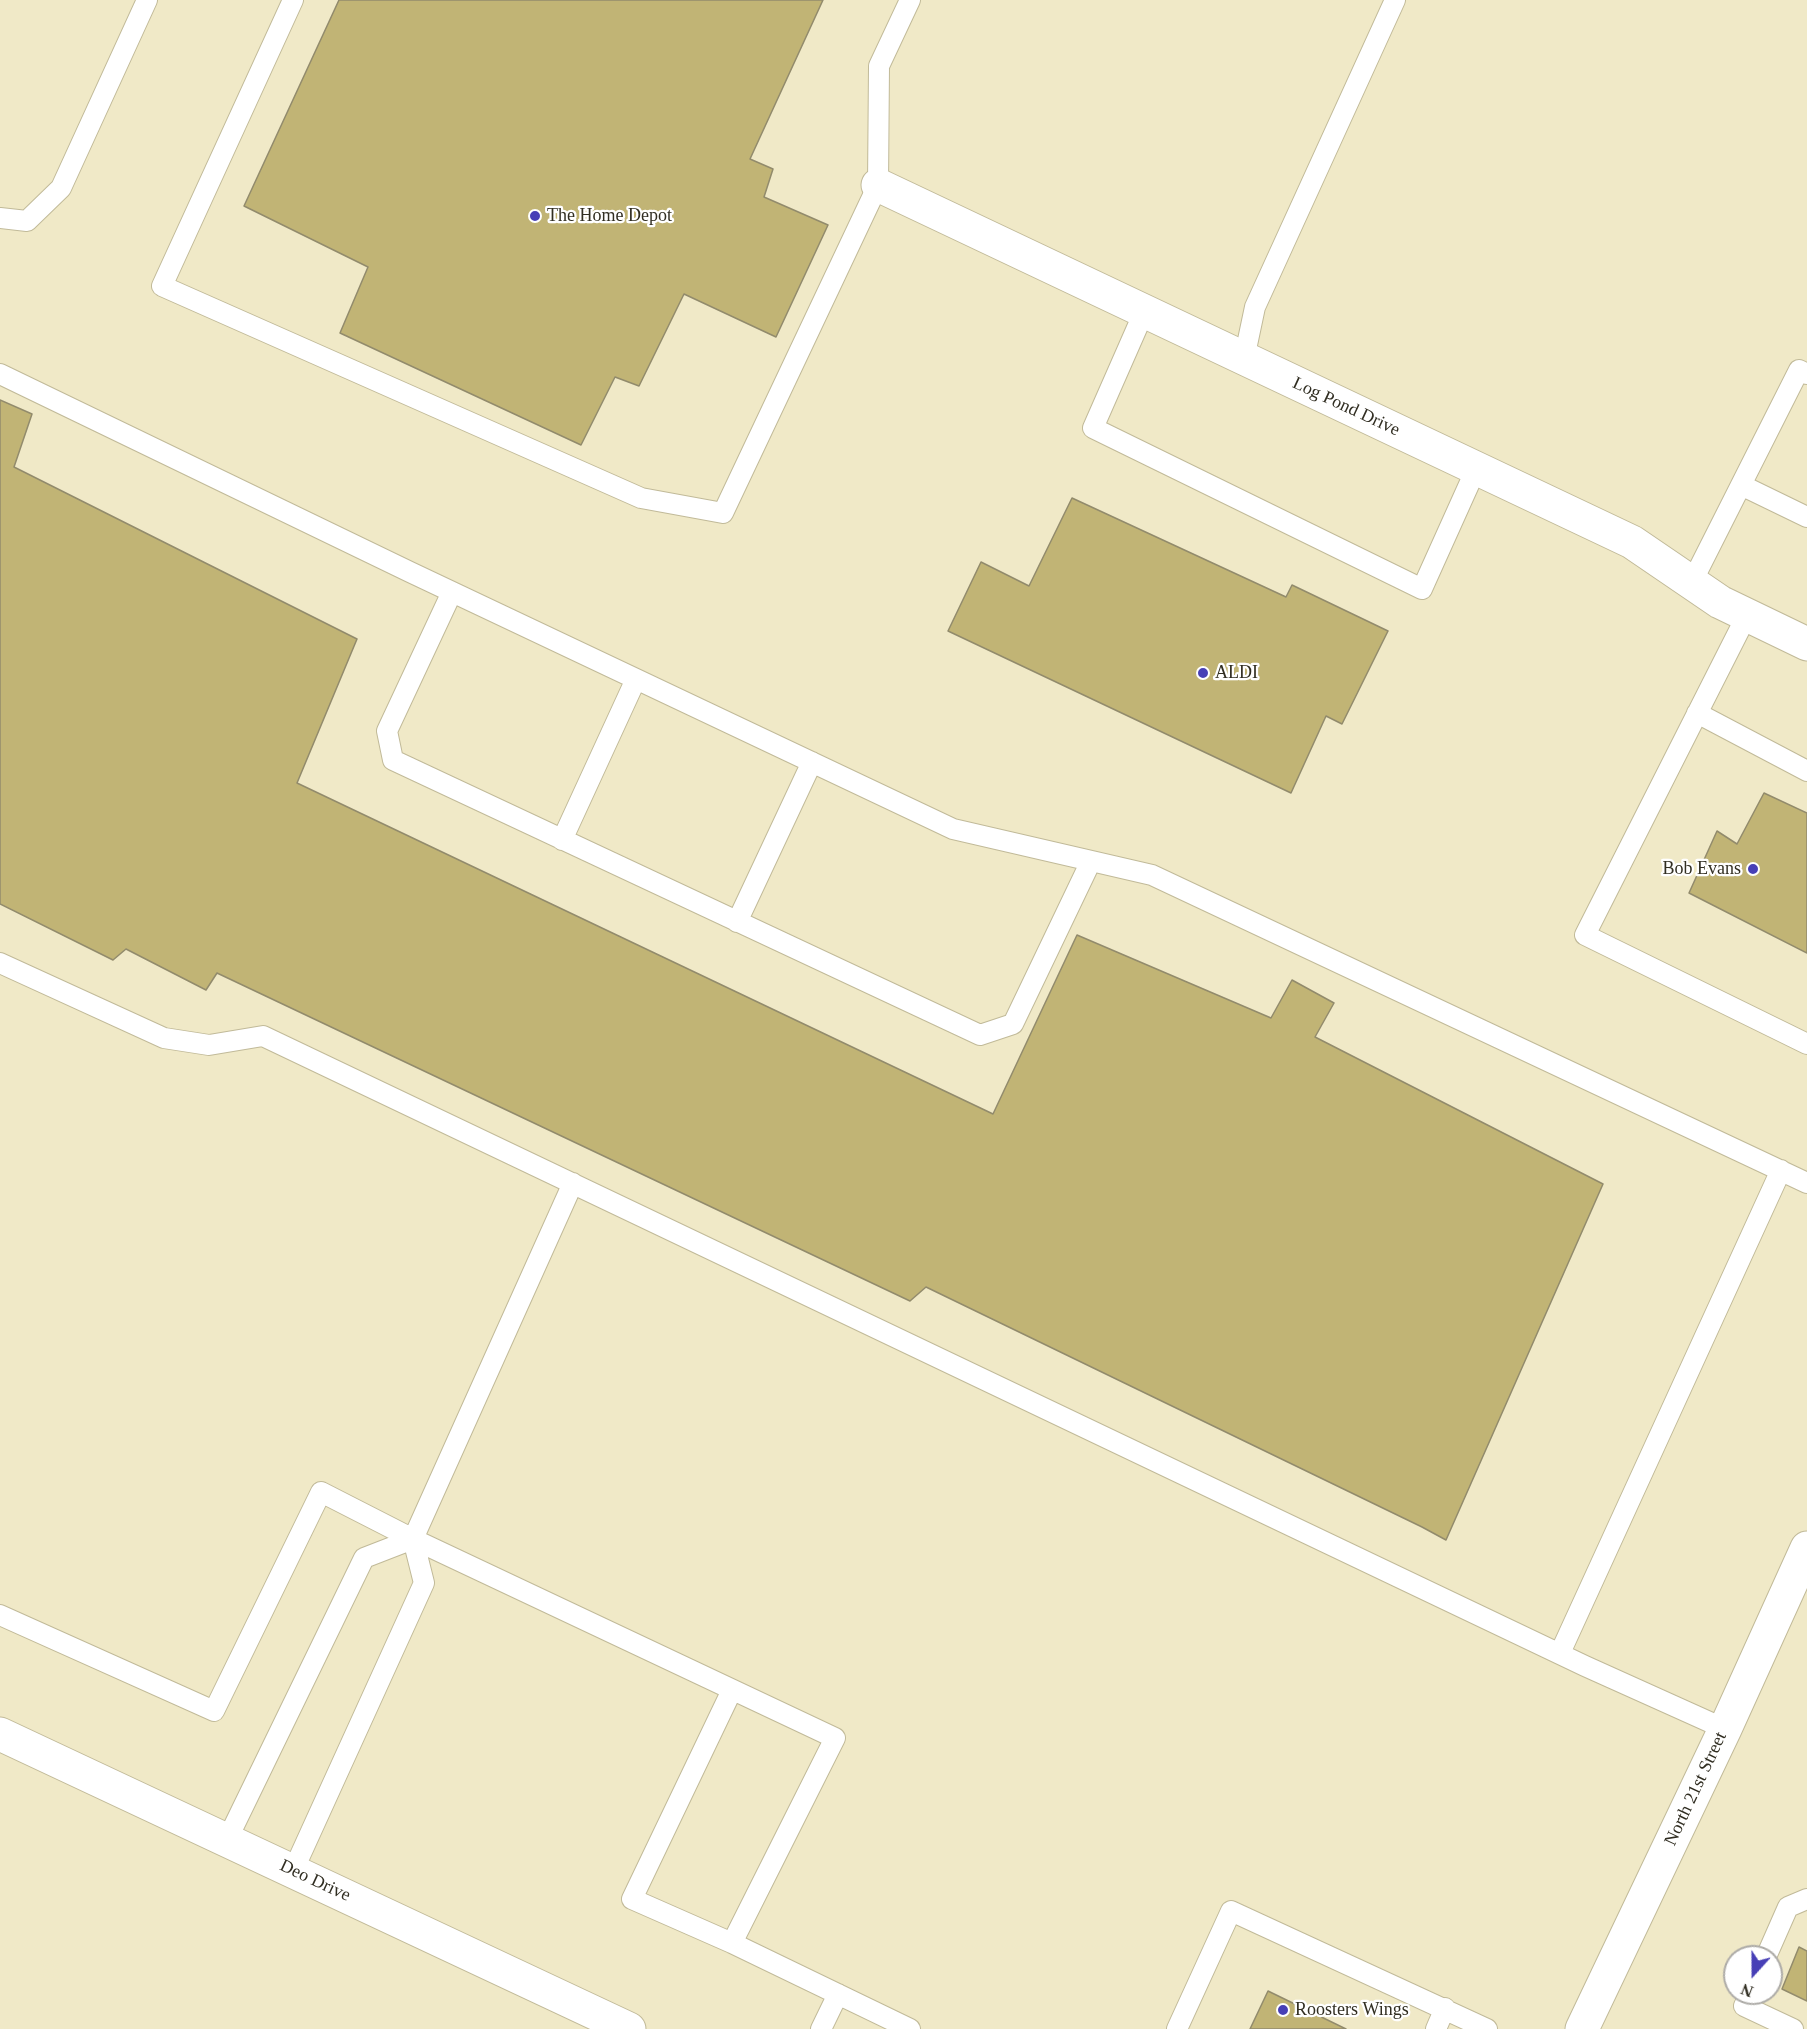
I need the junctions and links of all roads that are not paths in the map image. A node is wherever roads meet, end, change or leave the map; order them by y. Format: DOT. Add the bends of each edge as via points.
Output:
graph roads {
  1 [pos="147,0"];
  2 [pos="293,0"];
  3 [pos="910,0"];
  4 [pos="1395,0"];
  5 [pos="878,185"];
  6 [pos="0,218"];
  7 [pos="1144,312"];
  8 [pos="1244,359"];
  9 [pos="0,374"];
  10 [pos="1807,374"];
  11 [pos="1476,469"];
  12 [pos="1741,485"];
  13 [pos="1807,517"];
  14 [pos="1692,582"];
  15 [pos="452,592"];
  16 [pos="1747,615"];
  17 [pos="1807,644"];
  18 [pos="636,679"];
  19 [pos="1697,713"];
  20 [pos="812,762"];
  21 [pos="1807,771"];
  22 [pos="562,840"];
  23 [pos="1091,861"];
  24 [pos="737,922"];
  25 [pos="0,963"];
  26 [pos="1807,1044"];
  27 [pos="1781,1170"];
  28 [pos="1807,1183"];
  29 [pos="573,1184"];
  30 [pos="413,1539"];
  31 [pos="1807,1548"];
  32 [pos="0,1615"];
  33 [pos="1560,1653"];
  34 [pos="732,1690"];
  35 [pos="1725,1729"];
  36 [pos="0,1734"];
  37 [pos="227,1840"];
  38 [pos="293,1871"];
  39 [pos="1807,1899"];
  40 [pos="732,1943"];
  41 [pos="1771,1945"];
  42 [pos="838,1994"];
  43 [pos="1744,2005"];
  44 [pos="1445,2008"];
  45 [pos="629,2029"];
  46 [pos="821,2029"];
  47 [pos="910,2029"];
  48 [pos="1177,2029"];
  49 [pos="1436,2029"];
  50 [pos="1487,2029"];
  51 [pos="1582,2029"];
  52 [pos="1793,2029"];
  1 -- 6 [label="lane" via="61,188 27,221"];
  2 -- 5 [label="lane" via="162,286 641,498 723,513"];
  3 -- 5 [label="lane" via="879,66"];
  4 -- 8 [label="lane" via="1255,307"];
  5 -- 7 [label="street, Log Pond Drive"];
  7 -- 8 [label="street, Log Pond Drive"];
  7 -- 11 [label="lane" via="1093,428 1422,589"];
  8 -- 11 [label="street, Log Pond Drive"];
  9 -- 15 [label="lane"];
  10 -- 12 [label="lane" via="1799,370"];
  11 -- 14 [label="street, Log Pond Drive" via="1632,542"];
  12 -- 13 [label="lane"];
  12 -- 14 [label="lane"];
  14 -- 16 [label="street, Log Pond Drive"];
  15 -- 18 [label="lane"];
  15 -- 22 [label="lane" via="387,730 393,760"];
  16 -- 17 [label="street, Log Pond Drive"];
  16 -- 19 [label="lane"];
  18 -- 20 [label="lane"];
  18 -- 22 [label="lane"];
  19 -- 21 [label="lane"];
  19 -- 26 [label="lane" via="1585,935"];
  20 -- 23 [label="lane" via="953,829"];
  20 -- 24 [label="lane"];
  22 -- 24 [label="lane"];
  23 -- 24 [label="lane" via="1013,1024 980,1035"];
  23 -- 27 [label="lane" via="1152,875"];
  25 -- 29 [label="lane" via="164,1038 209,1045 263,1036"];
  27 -- 28 [label="lane"];
  27 -- 33 [label="lane"];
  29 -- 30 [label="lane"];
  29 -- 33 [label="lane"];
  30 -- 32 [label="lane" via="321,1492 214,1711"];
  30 -- 34 [label="lane"];
  30 -- 37 [label="lane" via="364,1558"];
  30 -- 38 [label="lane" via="424,1583"];
  31 -- 35 [label="street, North 21st Street"];
  33 -- 35 [label="lane"];
  34 -- 40 [label="lane" via="632,1899"];
  34 -- 40 [label="lane" via="835,1738"];
  35 -- 51 [label="street, North 21st Street"];
  36 -- 37 [label="street, Deo Drive"];
  37 -- 38 [label="street, Deo Drive"];
  38 -- 45 [label="street, Deo Drive"];
  39 -- 41 [label="lane" via="1788,1907"];
  40 -- 42 [label="lane"];
  42 -- 46 [label="lane"];
  42 -- 47 [label="lane"];
  43 -- 52 [label="lane"];
  44 -- 48 [label="lane" via="1231,1911"];
  44 -- 49 [label="lane"];
  44 -- 50 [label="lane"];
}
